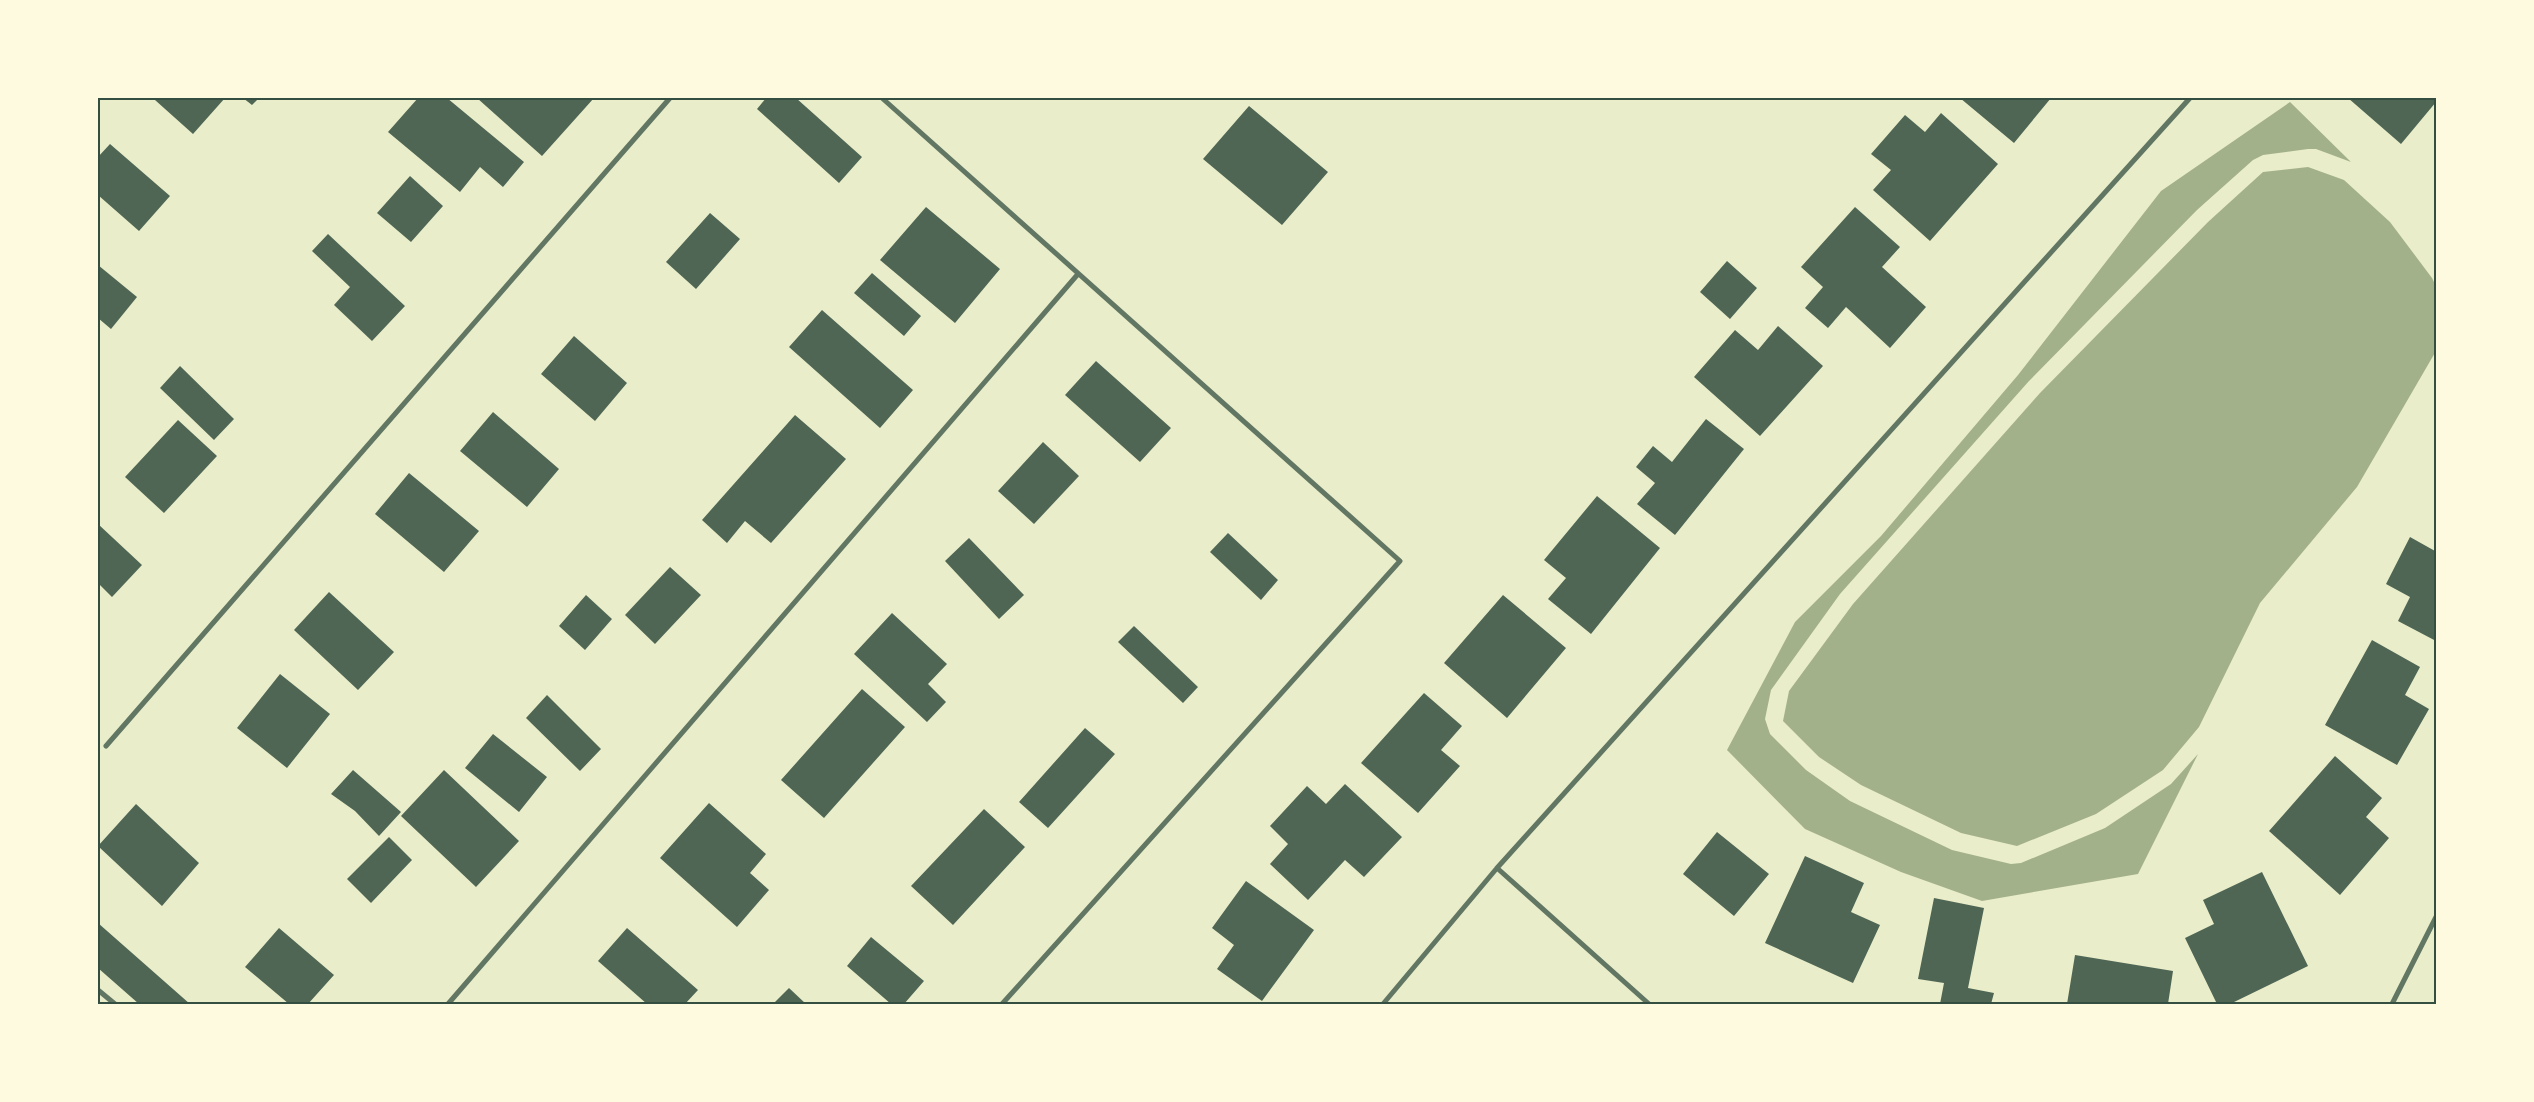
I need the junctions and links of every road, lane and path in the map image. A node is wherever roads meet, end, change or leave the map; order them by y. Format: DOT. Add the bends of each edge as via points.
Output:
graph roads {
  1 [pos="670,98"];
  2 [pos="882,98"];
  3 [pos="2190,98"];
  4 [pos="1078,274"];
  5 [pos="106,746"];
  6 [pos="1496,868"];
  7 [pos="2436,917"];
  8 [pos="98,990"];
  9 [pos="115,1004"];
  10 [pos="448,1004"];
  11 [pos="1002,1004"];
  12 [pos="1383,1004"];
  13 [pos="1649,1004"];
  14 [pos="2392,1004"];
  1 -- 5 [label="street"];
  2 -- 4 [label="street"];
  3 -- 6 [label="street"];
  4 -- 10 [label="street"];
  4 -- 11 [label="street" via="1400,561"];
  6 -- 12 [label="street"];
  6 -- 13 [label="street"];
  7 -- 14 [label="street"];
  8 -- 9 [label="street"];
}
